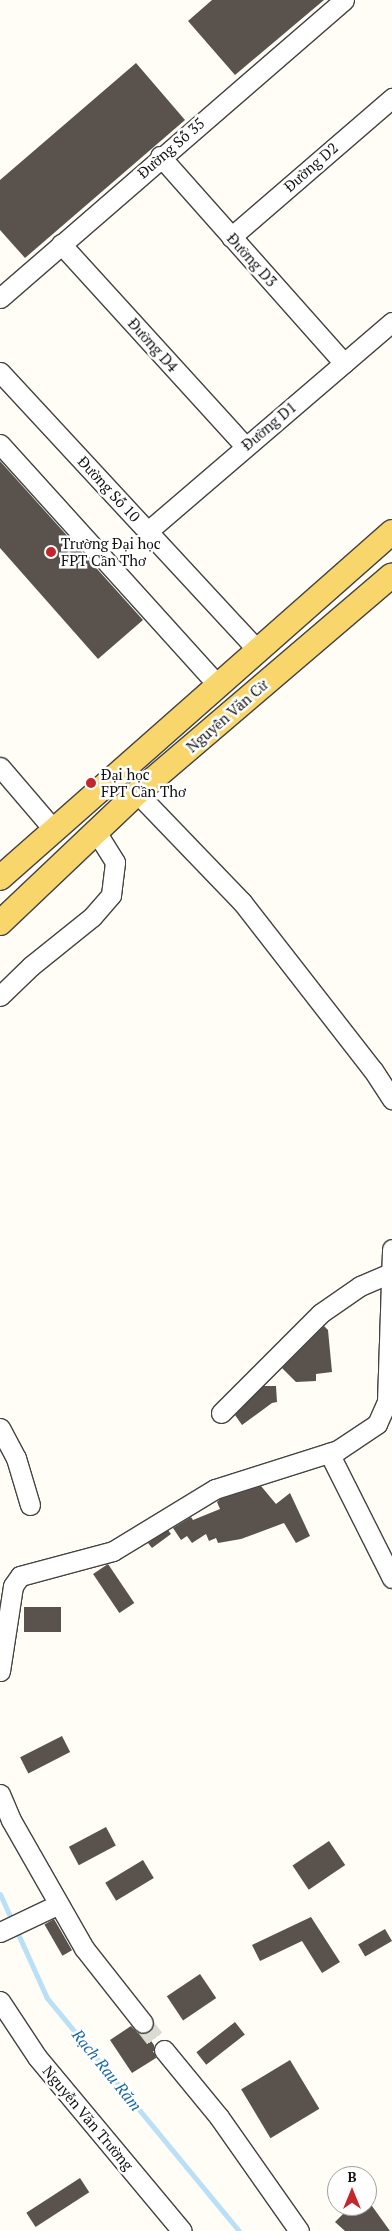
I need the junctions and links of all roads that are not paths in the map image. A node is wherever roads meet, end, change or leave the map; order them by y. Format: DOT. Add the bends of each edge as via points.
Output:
graph roads {
  1 [pos="344,0"];
  2 [pos="392,98"];
  3 [pos="160,156"];
  4 [pos="231,237"];
  5 [pos="61,244"];
  6 [pos="0,298"];
  7 [pos="392,322"];
  8 [pos="344,363"];
  9 [pos="0,372"];
  10 [pos="0,444"];
  11 [pos="245,446"];
  12 [pos="148,531"];
  13 [pos="392,532"];
  14 [pos="392,575"];
  15 [pos="258,651"];
  16 [pos="277,673"];
  17 [pos="219,686"];
  18 [pos="0,767"];
  19 [pos="137,793"];
  20 [pos="54,830"];
  21 [pos="96,831"];
  22 [pos="0,878"];
  23 [pos="0,923"];
  24 [pos="0,996"];
  25 [pos="392,1099"];
  26 [pos="392,1249"];
  27 [pos="390,1273"];
  28 [pos="221,1413"];
  29 [pos="0,1428"];
  30 [pos="329,1453"];
  31 [pos="30,1505"];
  32 [pos="388,1559"];
  33 [pos="392,1578"];
  34 [pos="0,1671"];
  35 [pos="0,1794"];
  36 [pos="52,1907"];
  37 [pos="0,1932"];
  38 [pos="0,2001"];
  39 [pos="143,2023"];
  40 [pos="164,2050"];
  41 [pos="182,2231"];
  42 [pos="299,2231"];
  1 -- 3 [label="street, Đường Số 35"];
  2 -- 4 [label="street, Đường D2"];
  3 -- 4 [label="street, Đường D3"];
  3 -- 5 [label="street, Đường Số 35"];
  4 -- 8 [label="street, Đường D3"];
  5 -- 6 [label="street, Đường Số 35"];
  5 -- 11 [label="street, Đường D4"];
  7 -- 8 [label="street, Đường D1"];
  8 -- 11 [label="street, Đường D1"];
  9 -- 12 [label="street, Đường Số 10"];
  10 -- 17 [label="street"];
  11 -- 12 [label="street, Đường D1"];
  12 -- 15 [label="street, Đường Số 10"];
  13 -- 15 [label="main road, Nguyễn Văn Cừ"];
  14 -- 16 [label="main road, Nguyễn Văn Cừ"];
  15 -- 16 [label="main road"];
  15 -- 17 [label="main road, Nguyễn Văn Cừ"];
  16 -- 19 [label="main road, Nguyễn Văn Cừ"];
  17 -- 20 [label="main road, Nguyễn Văn Cừ"];
  18 -- 20 [label="street"];
  19 -- 21 [label="main road, Nguyễn Văn Cừ"];
  19 -- 25 [label="street" via="242,902 374,1070"];
  20 -- 22 [label="main road, Nguyễn Văn Cừ"];
  21 -- 23 [label="main road, Nguyễn Văn Cừ"];
  21 -- 24 [label="street" via="115,862 111,895 92,917 31,966"];
  26 -- 27 [label="street"];
  27 -- 28 [label="street" via="360,1286 321,1313"];
  27 -- 30 [label="street" via="387,1402 377,1424 360,1438"];
  29 -- 31 [label="street" via="16,1458"];
  30 -- 32 [label="street"];
  30 -- 34 [label="street" via="215,1489 113,1551 20,1576 13,1586"];
  32 -- 33 [label="street"];
  35 -- 36 [label="street"];
  36 -- 37 [label="street"];
  36 -- 39 [label="street"];
  38 -- 41 [label="street, Nguyễn Văn Trường" via="37,2057"];
  40 -- 42 [label="street" via="219,2117"];
}
